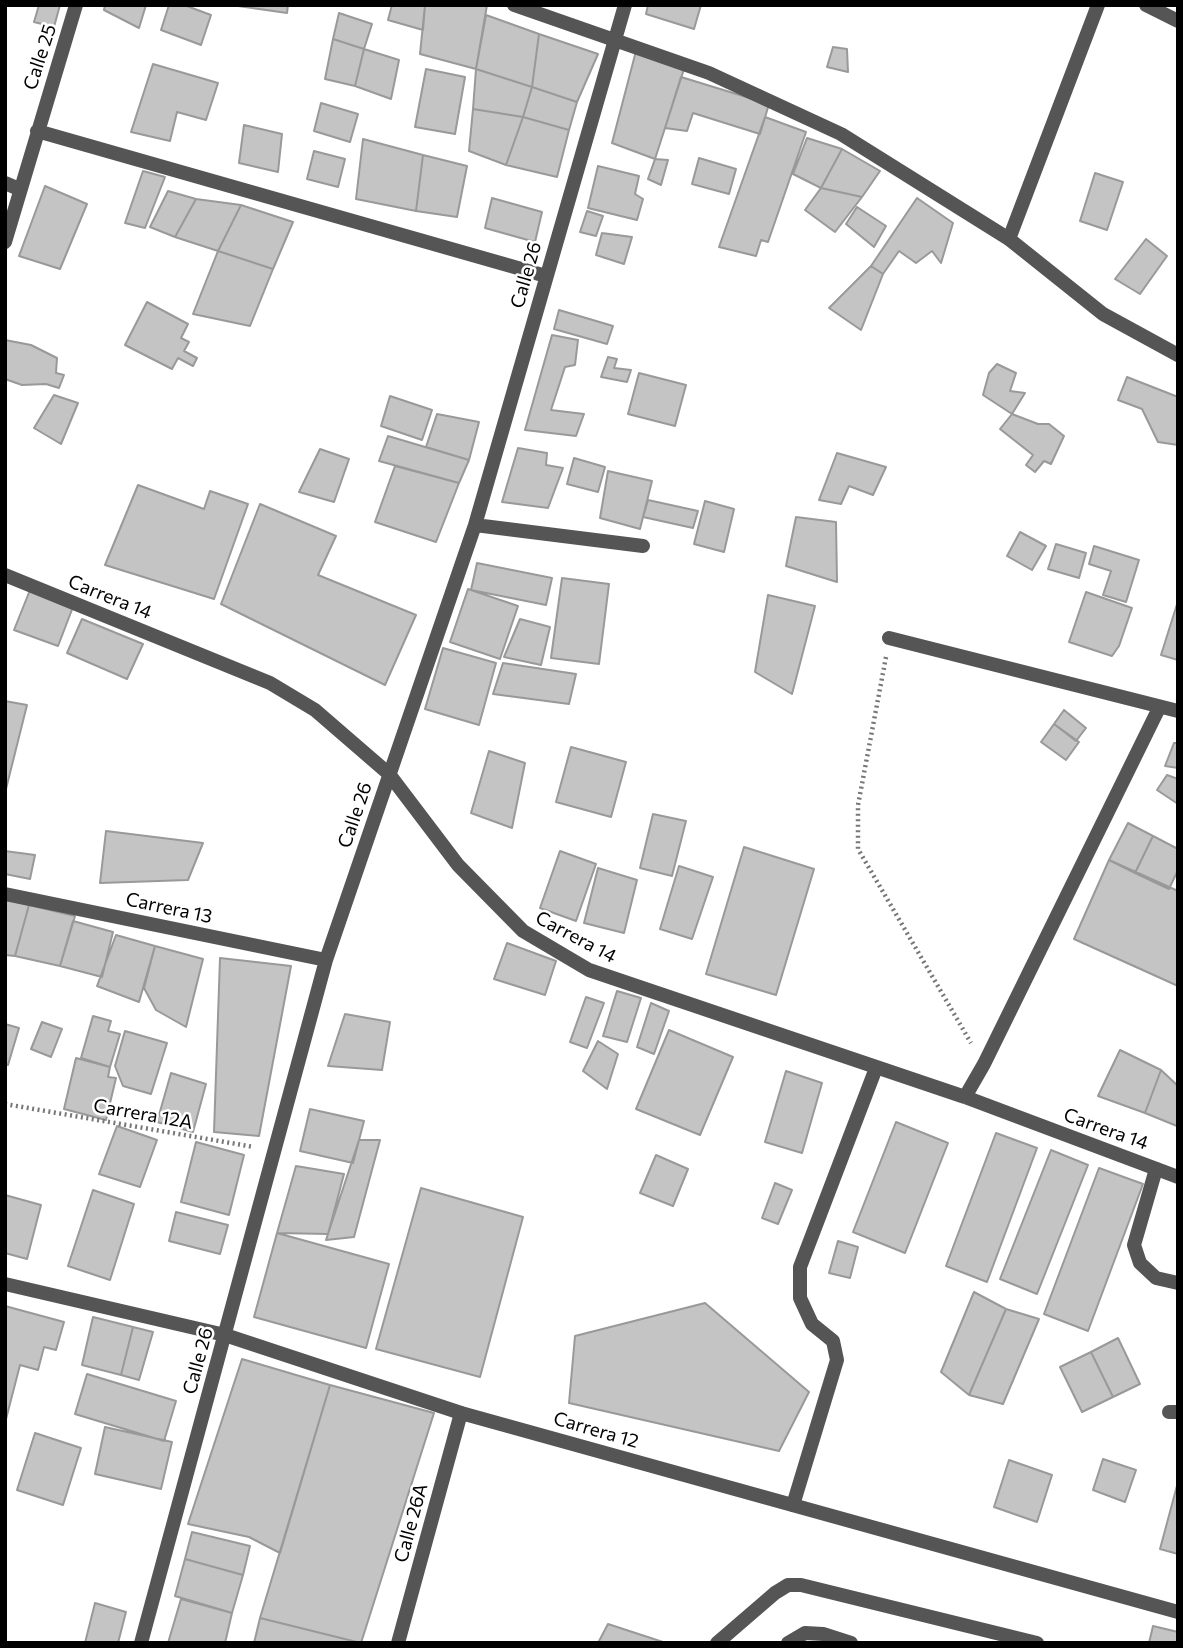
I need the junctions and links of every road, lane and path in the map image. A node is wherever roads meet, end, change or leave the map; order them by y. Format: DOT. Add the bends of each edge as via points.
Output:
graph roads {
  1 [pos="76,5"];
  2 [pos="514,5"];
  3 [pos="625,5"];
  4 [pos="1098,5"];
  5 [pos="1146,5"];
  6 [pos="1178,21"];
  7 [pos="615,38"];
  8 [pos="37,131"];
  9 [pos="12,186"];
  10 [pos="1009,239"];
  11 [pos="5,242"];
  12 [pos="546,276"];
  13 [pos="1178,355"];
  14 [pos="475,525"];
  15 [pos="643,546"];
  16 [pos="5,575"];
  17 [pos="890,638"];
  18 [pos="1159,708"];
  19 [pos="1178,710"];
  20 [pos="389,774"];
  21 [pos="5,894"];
  22 [pos="326,960"];
  23 [pos="984,1065"];
  24 [pos="876,1068"];
  25 [pos="965,1097"];
  26 [pos="5,1104"];
  27 [pos="275,1151"];
  28 [pos="1156,1169"];
  29 [pos="1178,1177"];
  30 [pos="1178,1283"];
  31 [pos="5,1284"];
  32 [pos="225,1335"];
  33 [pos="461,1413"];
  34 [pos="793,1505"];
  35 [pos="1178,1612"];
  36 [pos="141,1643"];
  37 [pos="398,1643"];
  38 [pos="717,1643"];
  39 [pos="788,1643"];
  40 [pos="851,1643"];
  41 [pos="1037,1643"];
  1 -- 8 [label="street, Calle 25"];
  2 -- 7 [label="street"];
  3 -- 7 [label="street, Calle 26"];
  4 -- 10 [label="street"];
  5 -- 6 [label="street"];
  7 -- 10 [label="street" via="709,73 841,134"];
  7 -- 12 [label="street, Calle 26"];
  8 -- 9 [label="street, Calle 25"];
  8 -- 12 [label="street"];
  9 -- 11 [label="street, Calle 25"];
  10 -- 13 [label="street" via="1103,314"];
  12 -- 14 [label="street, Calle 26"];
  14 -- 15 [label="street"];
  14 -- 20 [label="street, Calle 26"];
  16 -- 20 [label="street, Carrera 14" via="270,683 315,710"];
  17 -- 18 [label="street"];
  17 -- 23 [label="path" via="858,805 859,849"];
  18 -- 19 [label="street"];
  18 -- 23 [label="street"];
  20 -- 22 [label="street, Calle 26"];
  20 -- 24 [label="street, Carrera 14" via="458,865 523,931 589,970"];
  21 -- 22 [label="street, Carrera 13"];
  22 -- 27 [label="street, Calle 26"];
  23 -- 25 [label="street"];
  24 -- 25 [label="street, Carrera 14"];
  24 -- 34 [label="street" via="800,1267 800,1298 812,1324 833,1341 837,1360"];
  25 -- 28 [label="street, Carrera 14"];
  26 -- 27 [label="path, Carrera 12A"];
  27 -- 32 [label="street, Calle 26"];
  28 -- 29 [label="street, Carrera 14"];
  28 -- 30 [label="street" via="1134,1245 1140,1263 1156,1278"];
  31 -- 32 [label="street, Carrera 12"];
  32 -- 33 [label="street, Carrera 12"];
  32 -- 36 [label="street, Calle 26"];
  33 -- 34 [label="street, Carrera 12"];
  33 -- 37 [label="street, Calle 26A"];
  34 -- 35 [label="street, Carrera 12"];
  38 -- 41 [label="street" via="775,1593 788,1585 802,1585"];
  39 -- 40 [label="street" via="805,1633"];
}
